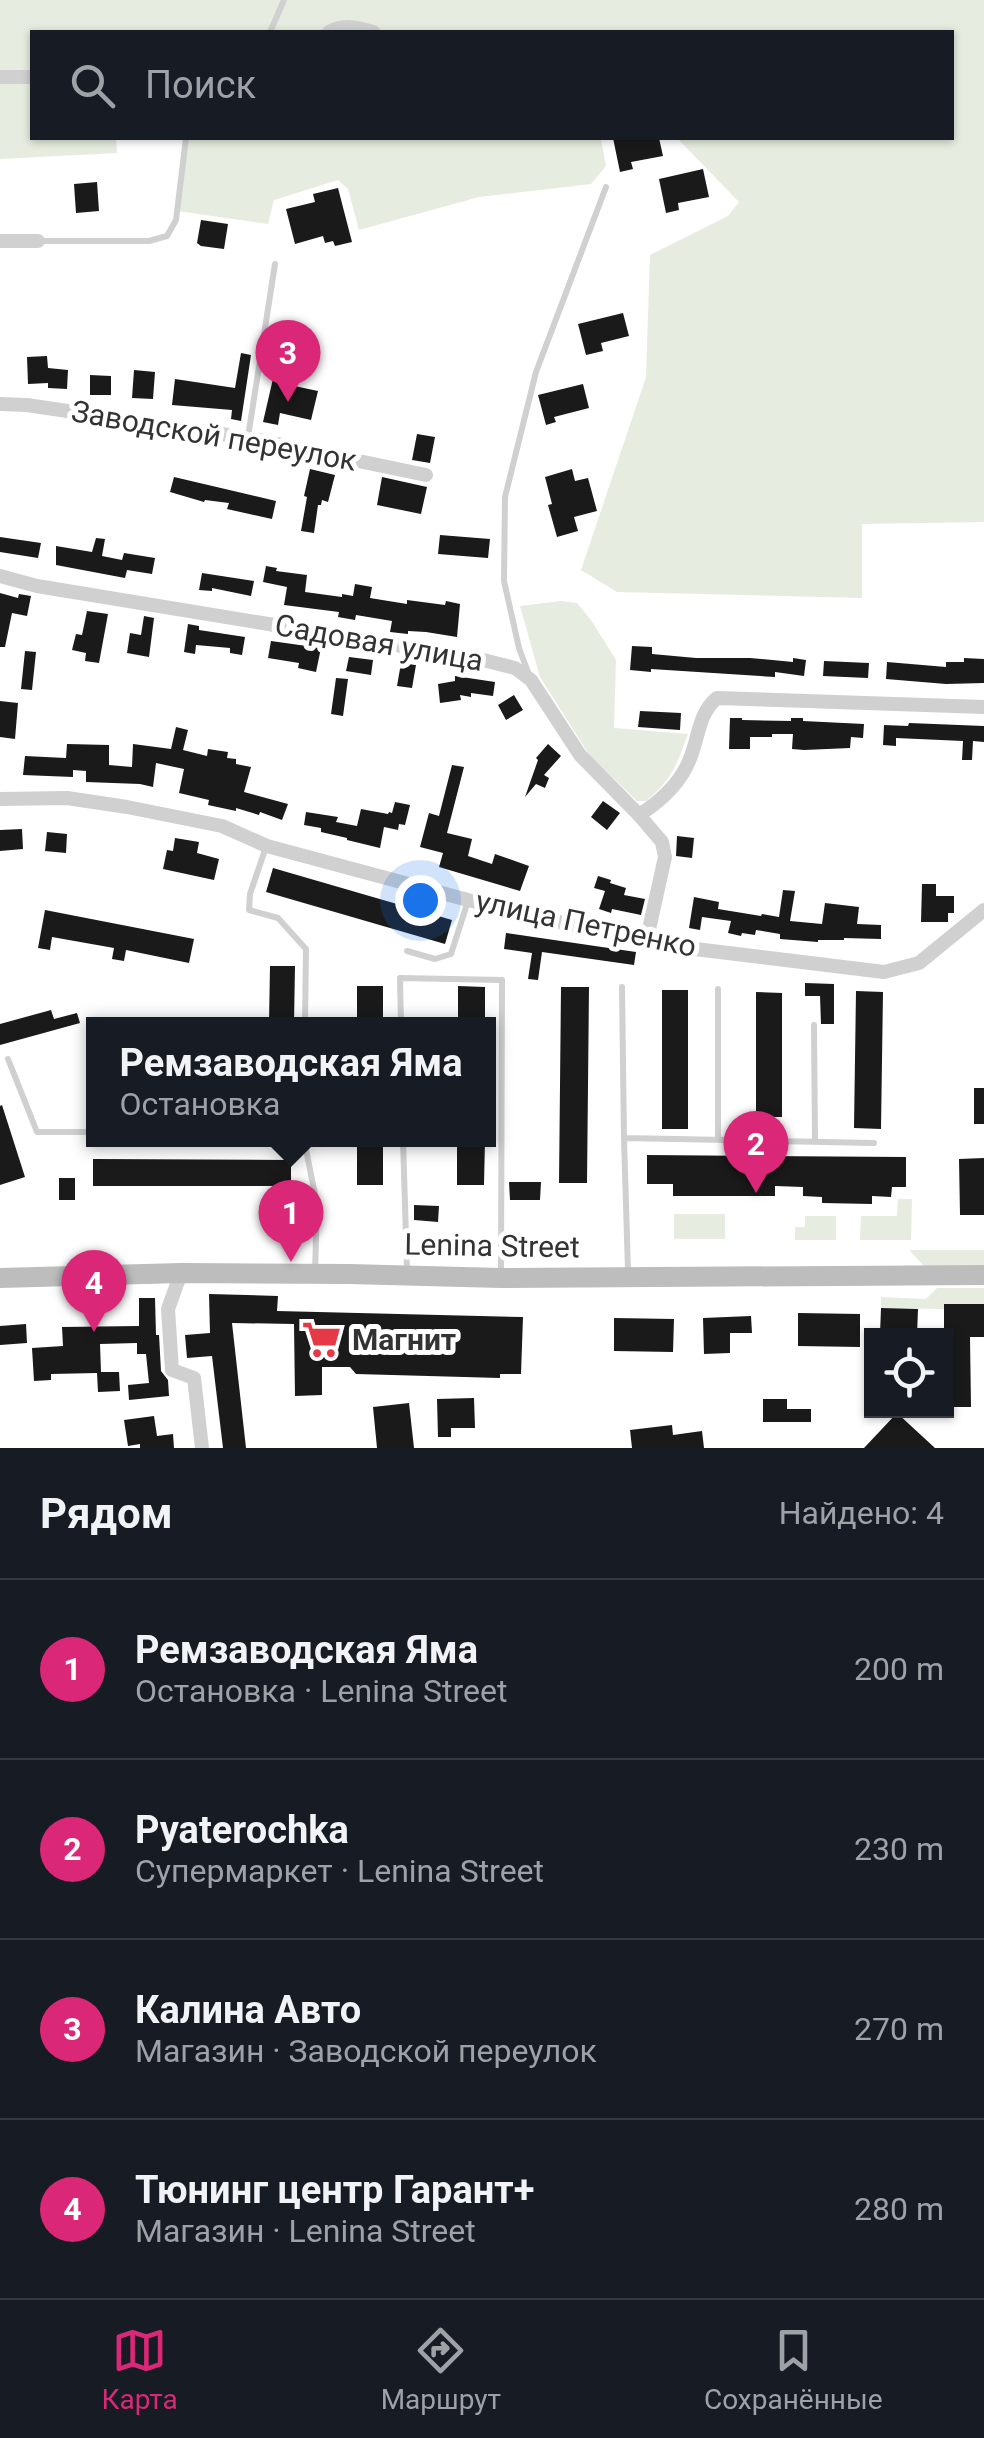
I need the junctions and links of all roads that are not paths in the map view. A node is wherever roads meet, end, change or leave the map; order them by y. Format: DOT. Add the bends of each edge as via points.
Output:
graph roads {
  1 [pos="284,0"];
  2 [pos="271,30"];
  3 [pos="332,30"];
  4 [pos="367,30"];
  5 [pos="0,77"];
  6 [pos="30,77"];
  7 [pos="186,140"];
  8 [pos="606,187"];
  9 [pos="0,241"];
  10 [pos="38,241"];
  11 [pos="275,264"];
  12 [pos="0,404"];
  13 [pos="248,438"];
  14 [pos="426,475"];
  15 [pos="0,576"];
  16 [pos="532,680"];
  17 [pos="984,707"];
  18 [pos="0,799"];
  19 [pos="638,815"];
  20 [pos="266,846"];
  21 [pos="468,900"];
  22 [pos="984,910"];
  23 [pos="646,942"];
  24 [pos="406,951"];
  25 [pos="622,987"];
  26 [pos="718,988"];
  27 [pos="304,1017"];
  28 [pos="401,1017"];
  29 [pos="814,1026"];
  30 [pos="8,1059"];
  31 [pos="86,1132"];
  32 [pos="624,1138"];
  33 [pos="718,1140"];
  34 [pos="815,1142"];
  35 [pos="874,1143"];
  36 [pos="305,1147"];
  37 [pos="403,1147"];
  38 [pos="181,1274"];
  39 [pos="314,1274"];
  40 [pos="984,1275"];
  41 [pos="407,1276"];
  42 [pos="628,1277"];
  43 [pos="0,1278"];
  44 [pos="501,1278"];
  45 [pos="202,1448"];
  1 -- 2 [label="lane"];
  3 -- 4 [label="street"];
  5 -- 6 [label="street"];
  7 -- 10 [label="lane" via="176,220 167,236"];
  8 -- 16 [label="lane" via="536,372 504,498 504,581"];
  9 -- 10 [label="street"];
  11 -- 13 [label="lane"];
  12 -- 13 [label="street, Заводской переулок"];
  13 -- 14 [label="street, Заводской переулок"];
  15 -- 16 [label="street, Садовая улица" via="475,658 515,668"];
  16 -- 19 [label="street" via="580,755"];
  17 -- 19 [label="street" via="716,698 706,708 690,761 664,800"];
  18 -- 20 [label="street, улица Петренко" via="67,798 127,807 222,826"];
  19 -- 23 [label="street" via="662,842 665,857"];
  20 -- 21 [label="street, улица Петренко"];
  20 -- 27 [label="lane" via="249,910 278,918 306,949"];
  21 -- 23 [label="street, улица Петренко"];
  21 -- 24 [label="lane" via="451,954 435,959"];
  22 -- 23 [label="street, улица Петренко" via="919,963 884,972"];
  25 -- 32 [label="lane"];
  26 -- 33 [label="lane"];
  28 -- 44 [label="lane" via="400,978 502,980"];
  29 -- 34 [label="lane"];
  30 -- 31 [label="lane" via="37,1132"];
  32 -- 33 [label="lane"];
  32 -- 42 [label="lane"];
  33 -- 34 [label="lane"];
  34 -- 35 [label="lane"];
  36 -- 39 [label="lane" via="317,1204"];
  37 -- 41 [label="lane"];
  38 -- 39 [label="street, Lenina Street"];
  38 -- 43 [label="street, Lenina Street"];
  38 -- 45 [label="street" via="168,1309 172,1370 194,1378"];
  39 -- 41 [label="street, Lenina Street"];
  40 -- 42 [label="street, Lenina Street"];
  41 -- 44 [label="street, Lenina Street"];
  42 -- 44 [label="street, Lenina Street"];
}
